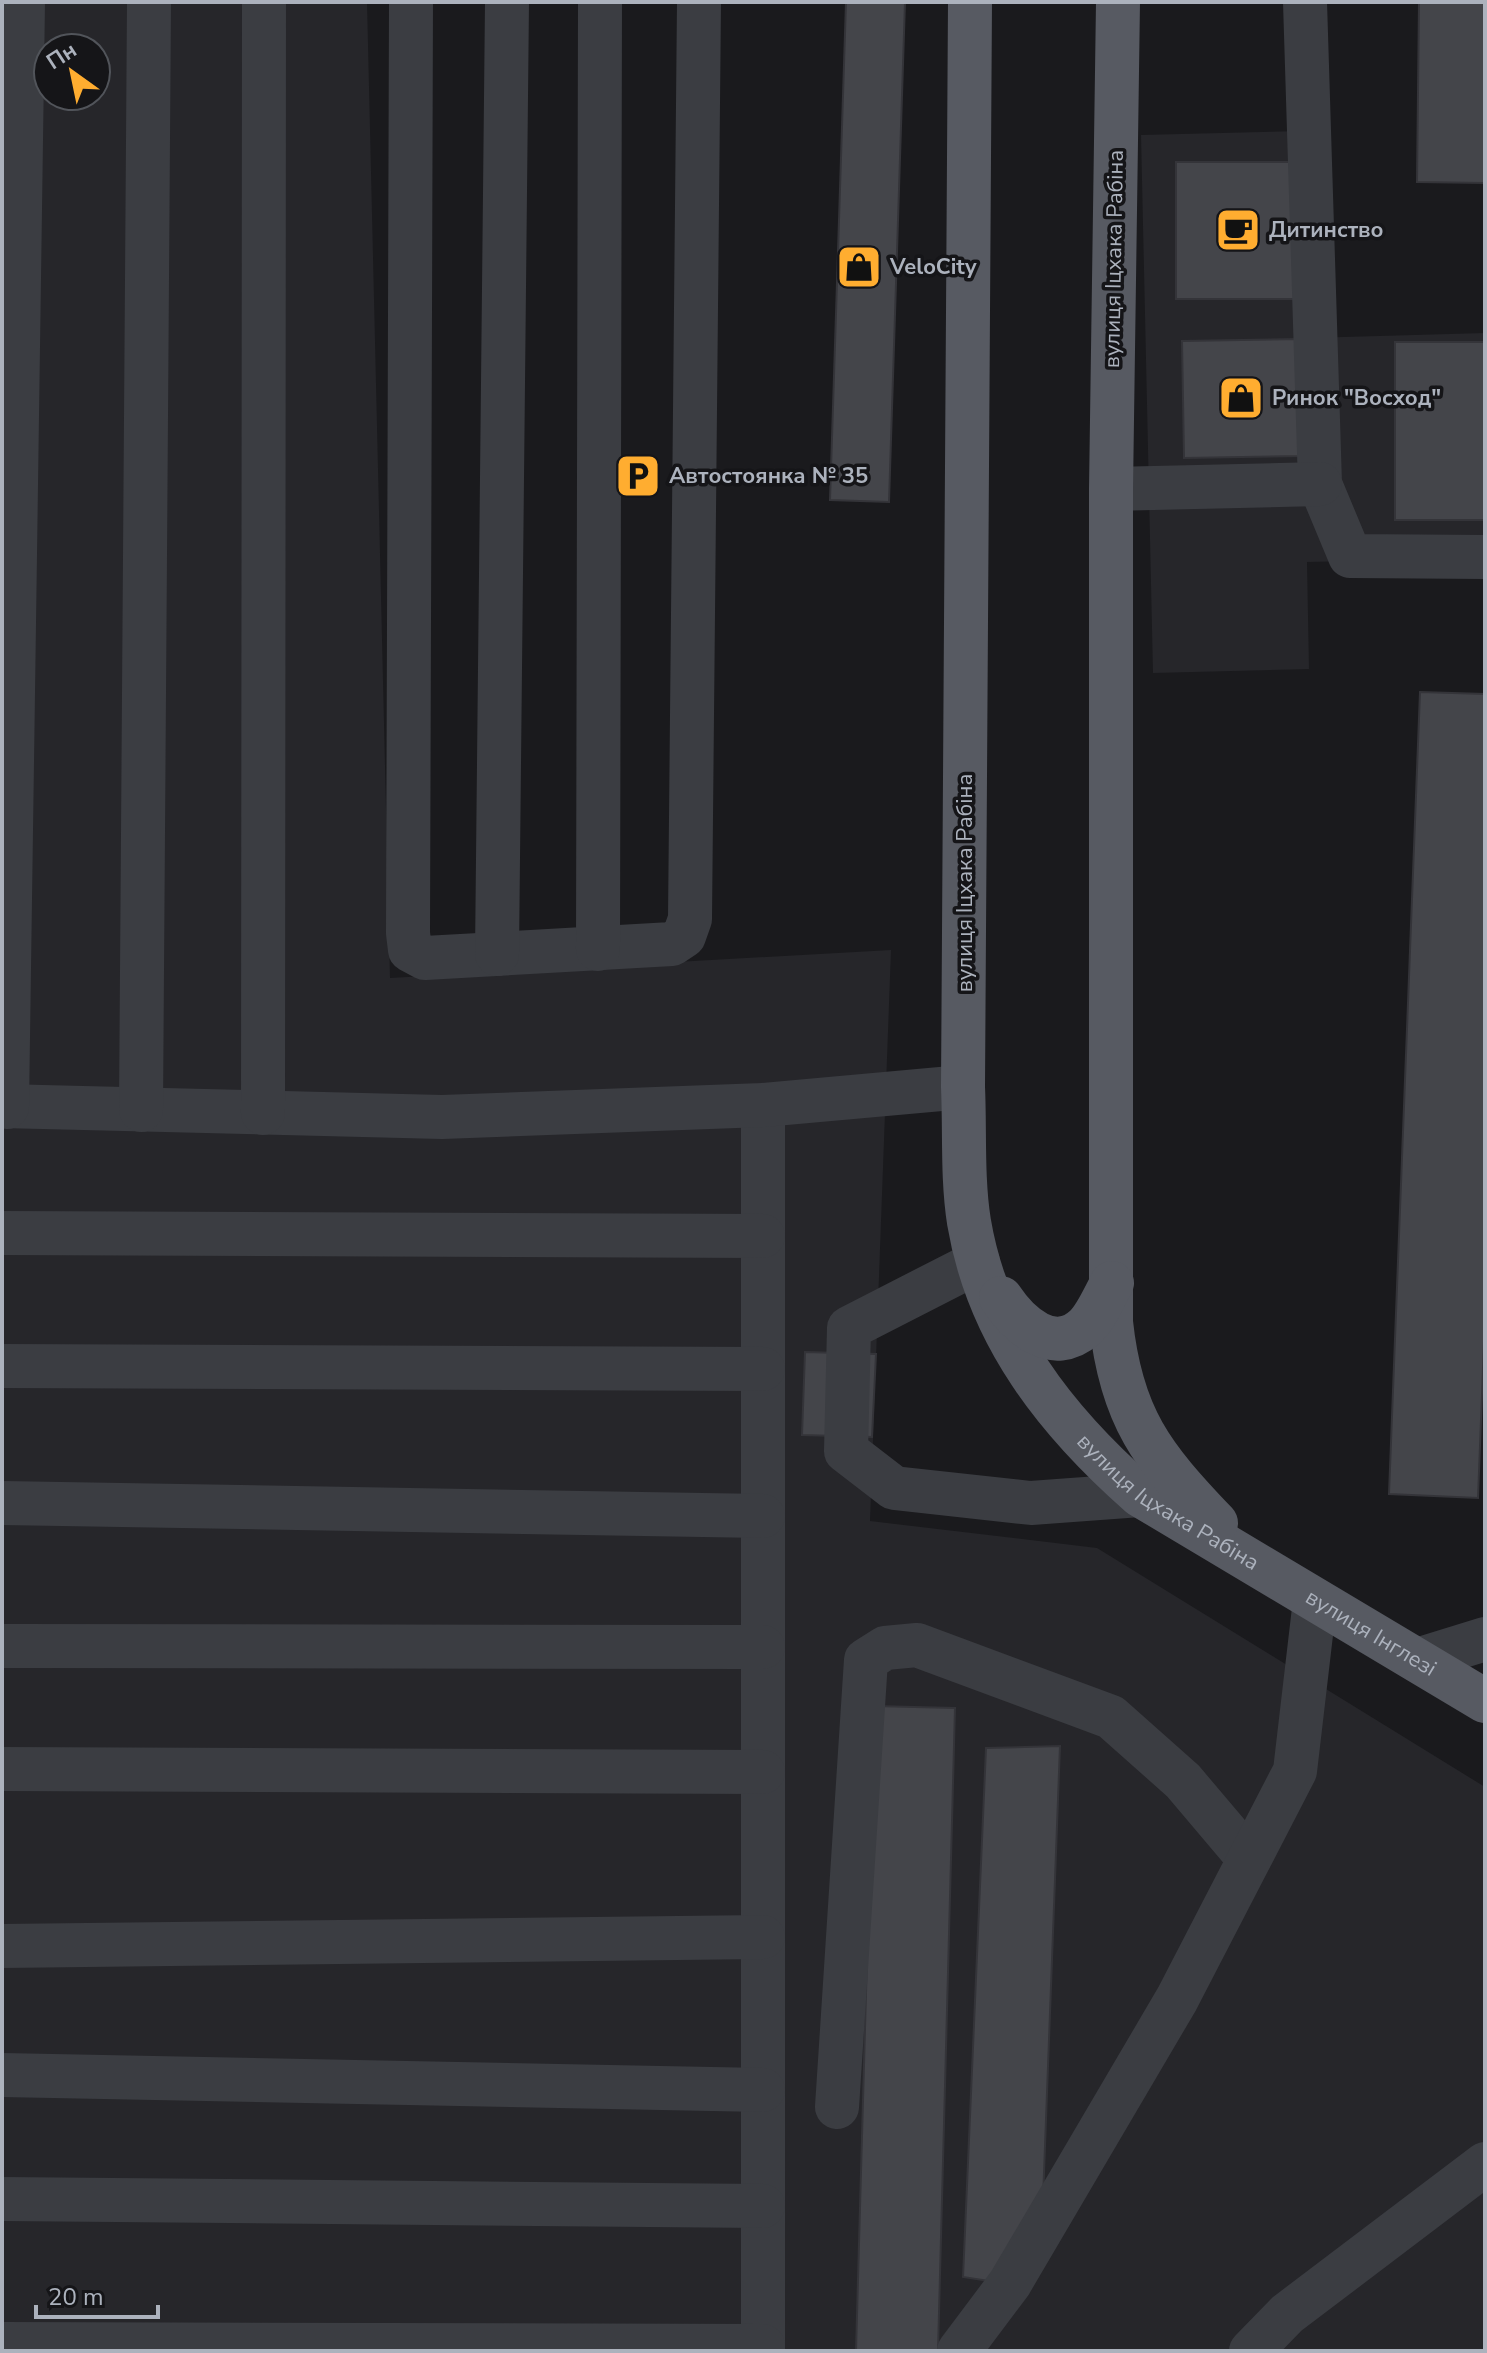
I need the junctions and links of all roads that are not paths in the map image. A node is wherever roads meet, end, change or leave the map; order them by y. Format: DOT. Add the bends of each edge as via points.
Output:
graph roads {
  1 [pos="23,2"];
  2 [pos="149,2"];
  3 [pos="264,2"];
  4 [pos="411,2"];
  5 [pos="507,2"];
  6 [pos="600,2"];
  7 [pos="699,2"];
  8 [pos="970,2"];
  9 [pos="1118,2"];
  10 [pos="1305,2"];
  11 [pos="1320,484"];
  12 [pos="1111,489"];
  13 [pos="1485,557"];
  14 [pos="598,949"];
  15 [pos="497,954"];
  16 [pos="963,1087"];
  17 [pos="763,1105"];
  18 [pos="5,1106"];
  19 [pos="141,1110"];
  20 [pos="263,1113"];
  21 [pos="2,1233"];
  22 [pos="763,1236"];
  23 [pos="978,1262"];
  24 [pos="1112,1283"];
  25 [pos="2,1366"];
  26 [pos="763,1369"];
  27 [pos="1140,1495"];
  28 [pos="2,1503"];
  29 [pos="763,1516"];
  30 [pos="1257,1565"];
  31 [pos="1315,1600"];
  32 [pos="1485,1639"];
  33 [pos="2,1646"];
  34 [pos="763,1647"];
  35 [pos="1417,1660"];
  36 [pos="1485,1701"];
  37 [pos="2,1769"];
  38 [pos="763,1772"];
  39 [pos="1249,1859"];
  40 [pos="763,1937"];
  41 [pos="2,1946"];
  42 [pos="2,2075"];
  43 [pos="763,2090"];
  44 [pos="837,2107"];
  45 [pos="1485,2164"];
  46 [pos="2,2199"];
  47 [pos="763,2206"];
  48 [pos="2,2344"];
  49 [pos="763,2348"];
  50 [pos="959,2351"];
  51 [pos="1251,2351"];
  1 -- 18 [label="street"];
  2 -- 19 [label="street"];
  3 -- 20 [label="street"];
  4 -- 15 [label="street" via="408,933 410,950 425,958"];
  5 -- 15 [label="street"];
  6 -- 14 [label="street"];
  7 -- 14 [label="street" via="690,919 684,936 672,944"];
  8 -- 16 [label="main road, вулиця Іцхака Рабіна"];
  9 -- 12 [label="main road, вулиця Іцхака Рабіна"];
  10 -- 11 [label="street"];
  11 -- 12 [label="street"];
  11 -- 13 [label="street" via="1350,556"];
  12 -- 24 [label="main road, вулиця Іцхака Рабіна"];
  14 -- 15 [label="street"];
  16 -- 17 [label="street"];
  16 -- 23 [label="main road, вулиця Іцхака Рабіна" via="969,1219"];
  17 -- 20 [label="street" via="442,1117"];
  17 -- 22 [label="street"];
  18 -- 19 [label="street"];
  19 -- 20 [label="street"];
  21 -- 22 [label="street"];
  22 -- 26 [label="street"];
  23 -- 24 [label="main road" via="1022,1324 1058,1340 1086,1326"];
  23 -- 27 [label="main road, вулиця Іцхака Рабіна" via="1004,1334 1038,1388 1090,1451"];
  23 -- 27 [label="street" via="849,1328 846,1451 894,1488 1031,1503"];
  24 -- 30 [label="main road, вулиця Іцхака Рабіна" via="1115,1362 1147,1444"];
  25 -- 26 [label="street"];
  26 -- 29 [label="street"];
  27 -- 30 [label="main road, вулиця Іцхака Рабіна"];
  28 -- 29 [label="street"];
  29 -- 34 [label="street"];
  30 -- 31 [label="main road, вулиця Інглезі"];
  31 -- 35 [label="main road, вулиця Інглезі"];
  31 -- 39 [label="street" via="1295,1771"];
  32 -- 35 [label="street"];
  33 -- 34 [label="street"];
  34 -- 38 [label="street"];
  35 -- 36 [label="main road, вулиця Інглезі"];
  37 -- 38 [label="street"];
  38 -- 40 [label="street"];
  39 -- 44 [label="street" via="1183,1781 1111,1717 917,1645 885,1648 866,1660"];
  39 -- 50 [label="street" via="1177,1999 1010,2283"];
  40 -- 41 [label="street"];
  40 -- 43 [label="street"];
  42 -- 43 [label="street"];
  43 -- 47 [label="street"];
  45 -- 51 [label="street" via="1287,2314"];
  46 -- 47 [label="street"];
  47 -- 49 [label="street"];
  48 -- 49 [label="street"];
}
